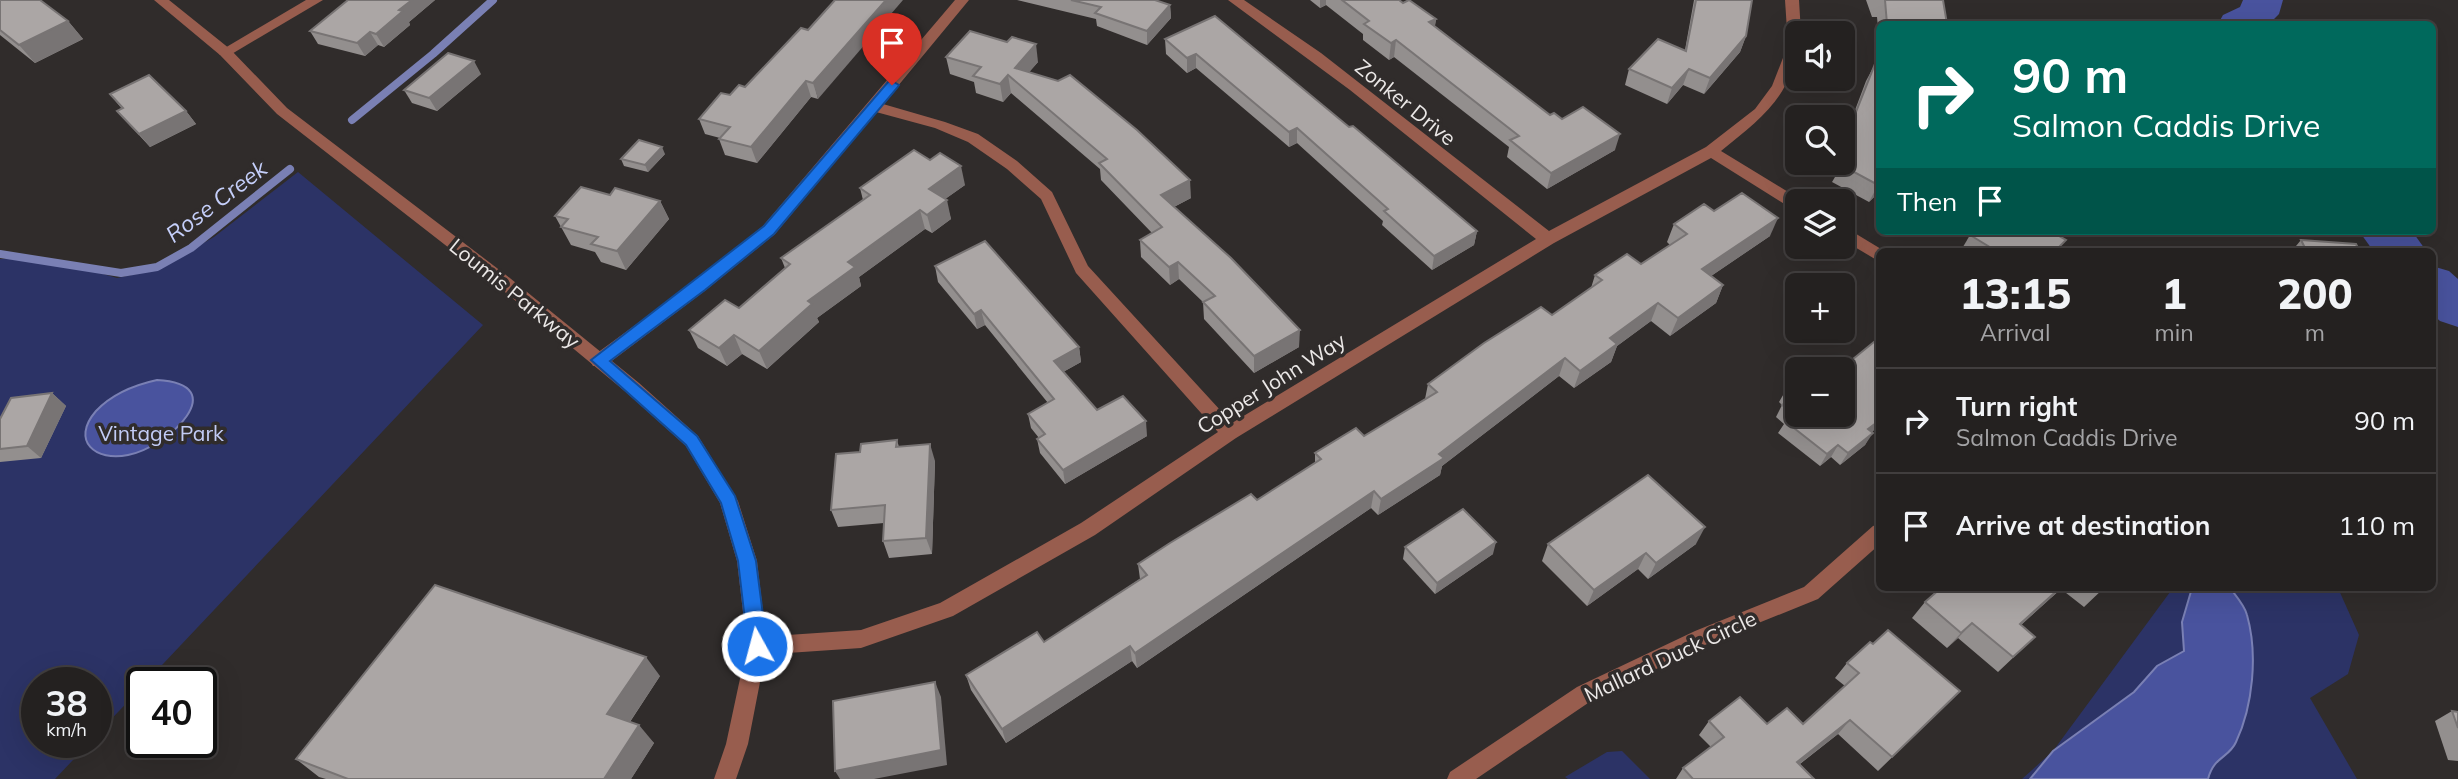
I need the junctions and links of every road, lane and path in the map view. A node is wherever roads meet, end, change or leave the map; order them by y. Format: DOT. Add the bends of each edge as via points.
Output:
graph roads {
  1 [pos="160,0"];
  2 [pos="316,0"];
  3 [pos="962,0"];
  4 [pos="1236,0"];
  5 [pos="1792,0"];
  6 [pos="225,52"];
  7 [pos="874,107"];
  8 [pos="1711,150"];
  9 [pos="1785,196"];
  10 [pos="1548,239"];
  11 [pos="1855,240"];
  12 [pos="1876,253"];
  13 [pos="599,360"];
  14 [pos="1230,433"];
  15 [pos="1876,536"];
  16 [pos="757,646"];
  17 [pos="725,779"];
  18 [pos="1458,779"];
  1 -- 6 [label="street, Loumis Parkway"];
  2 -- 6 [label="street"];
  3 -- 7 [label="street"];
  4 -- 10 [label="street, Zonker Drive" via="1302,44"];
  5 -- 8 [label="street, Copper John Way" via="1795,45 1779,88 1760,112"];
  6 -- 13 [label="street, Loumis Parkway" via="282,111"];
  7 -- 13 [label="street" via="769,230"];
  7 -- 14 [label="street" via="973,138 1047,196 1082,269"];
  8 -- 9 [label="street"];
  8 -- 10 [label="street, Copper John Way"];
  10 -- 14 [label="street, Copper John Way"];
  11 -- 12 [label="street"];
  13 -- 16 [label="street, Loumis Parkway" via="692,441 729,501 747,561"];
  14 -- 16 [label="street, Copper John Way" via="1088,529 946,610 861,639"];
  15 -- 18 [label="street, Mallard Duck Circle" via="1811,593 1702,636 1584,694"];
  16 -- 17 [label="street, Loumis Parkway"];
}
